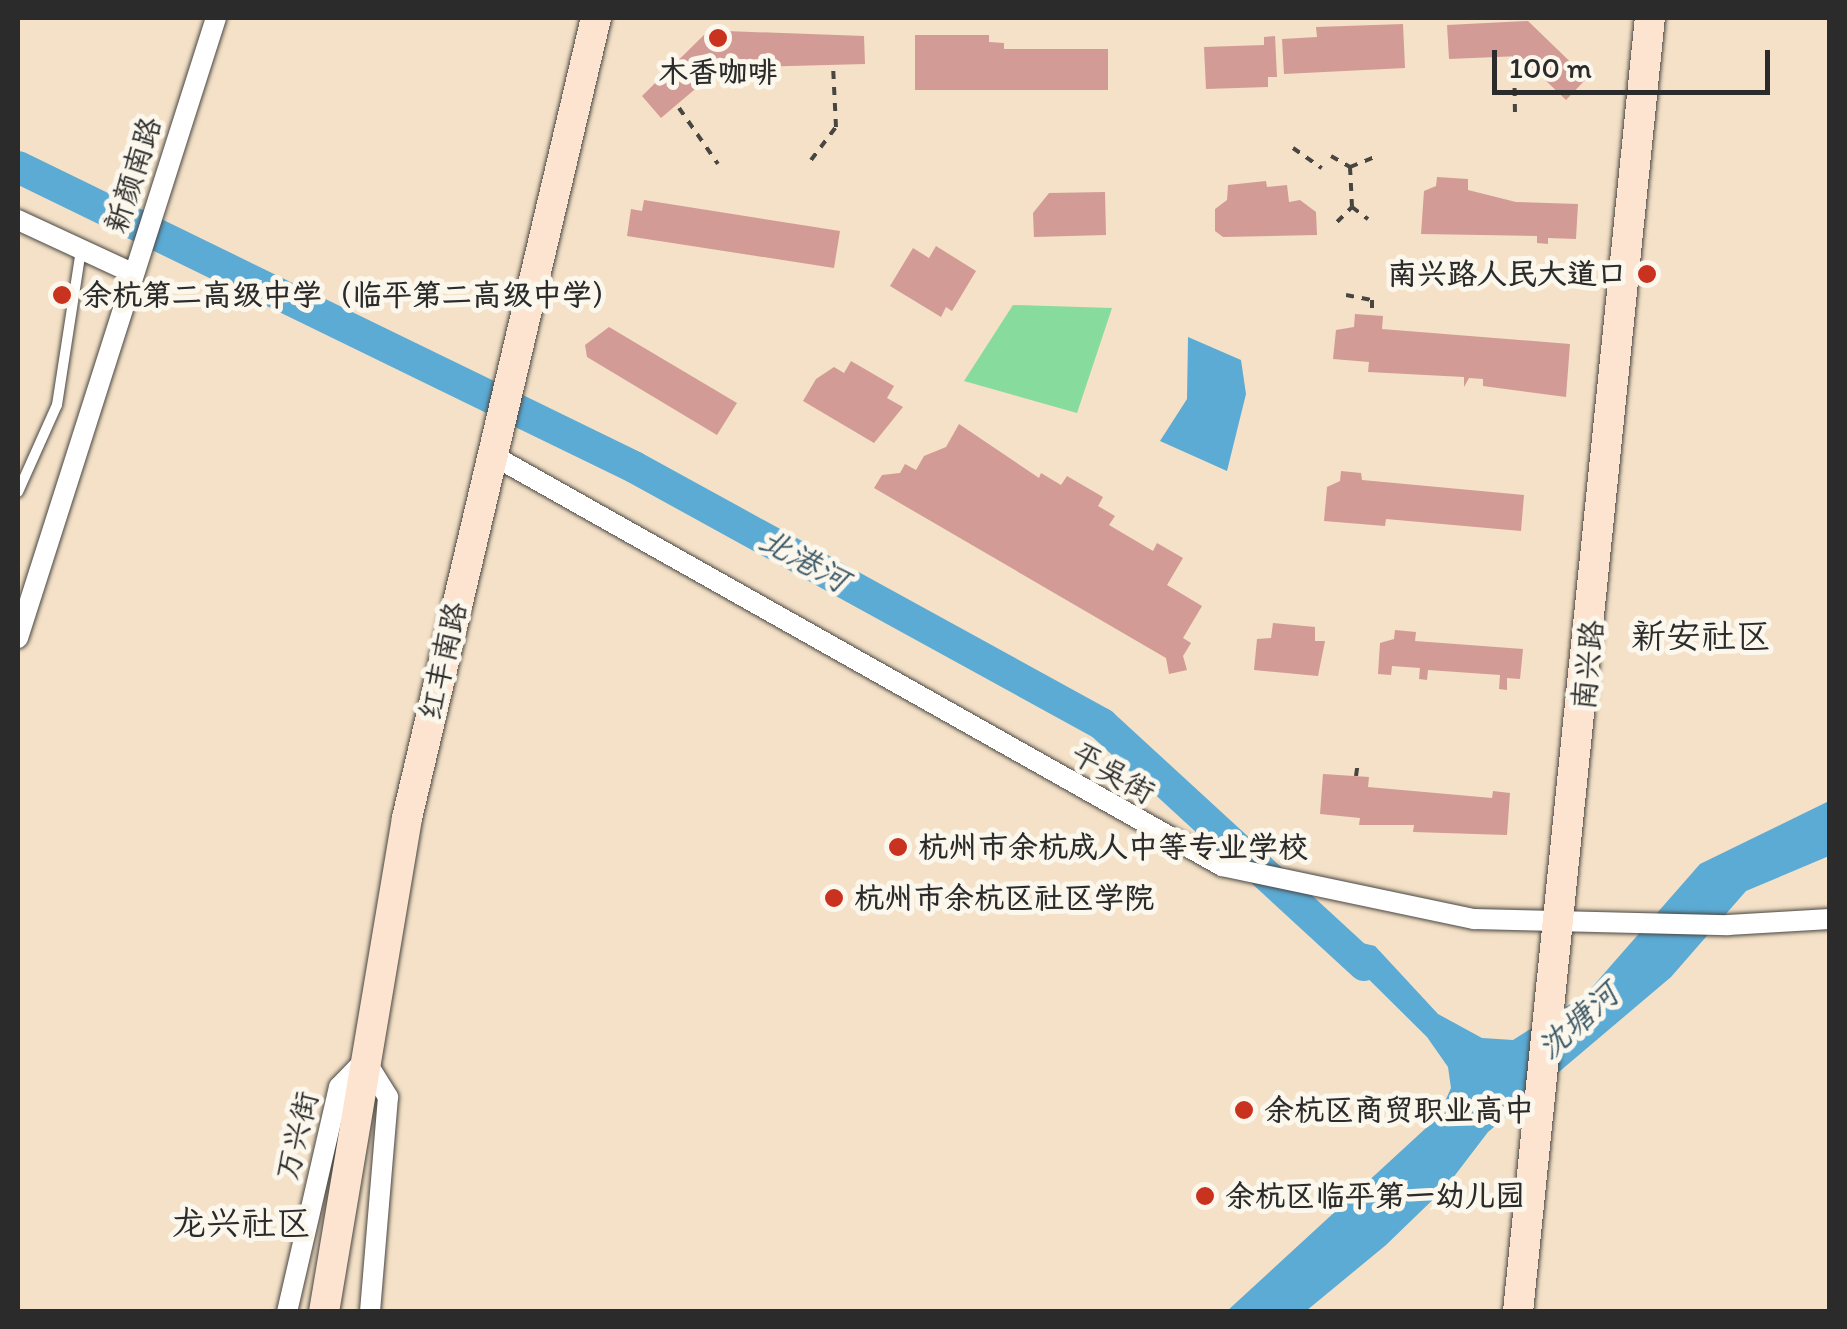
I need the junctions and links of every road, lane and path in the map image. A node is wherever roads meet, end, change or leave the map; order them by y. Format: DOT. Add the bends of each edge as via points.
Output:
graph roads {
  1 [pos="216,18"];
  2 [pos="596,18"];
  3 [pos="1650,18"];
  4 [pos="1514,56"];
  5 [pos="833,65"];
  6 [pos="679,108"];
  7 [pos="1515,115"];
  8 [pos="1293,148"];
  9 [pos="1331,156"];
  10 [pos="1377,156"];
  11 [pos="811,160"];
  12 [pos="718,164"];
  13 [pos="1350,167"];
  14 [pos="1322,168"];
  15 [pos="1352,207"];
  16 [pos="1368,219"];
  17 [pos="18,220"];
  18 [pos="1337,222"];
  19 [pos="82,250"];
  20 [pos="132,272"];
  21 [pos="1346,295"];
  22 [pos="1372,315"];
  23 [pos="494,455"];
  24 [pos="18,492"];
  25 [pos="18,638"];
  26 [pos="1358,761"];
  27 [pos="1356,776"];
  28 [pos="1562,917"];
  29 [pos="1830,919"];
  30 [pos="365,1060"];
  31 [pos="287,1312"];
  32 [pos="324,1312"];
  33 [pos="370,1312"];
  34 [pos="1518,1312"];
  1 -- 20 [label="street, 新颜南路"];
  2 -- 23 [label="street, 红丰南路"];
  3 -- 28 [label="street, 南兴路"];
  4 -- 7 [label="path"];
  5 -- 11 [label="path" via="836,127"];
  6 -- 12 [label="path"];
  8 -- 14 [label="path"];
  9 -- 13 [label="path"];
  10 -- 13 [label="path"];
  13 -- 15 [label="path"];
  15 -- 16 [label="path"];
  15 -- 18 [label="path"];
  17 -- 19 [label="street"];
  19 -- 20 [label="street"];
  19 -- 24 [label="lane" via="56,405"];
  20 -- 25 [label="street, 新颜南路"];
  21 -- 22 [label="path" via="1372,300"];
  23 -- 28 [label="street, 平吴街" via="1192,853 1337,895 1474,919"];
  23 -- 30 [label="street, 红丰南路" via="407,818"];
  26 -- 27 [label="path"];
  28 -- 29 [label="street, 平吴街" via="1728,925"];
  28 -- 34 [label="street, 南兴路"];
  30 -- 31 [label="street, 万兴街" via="339,1087"];
  30 -- 32 [label="street, 红丰南路"];
  30 -- 33 [label="street" via="388,1097"];
}
